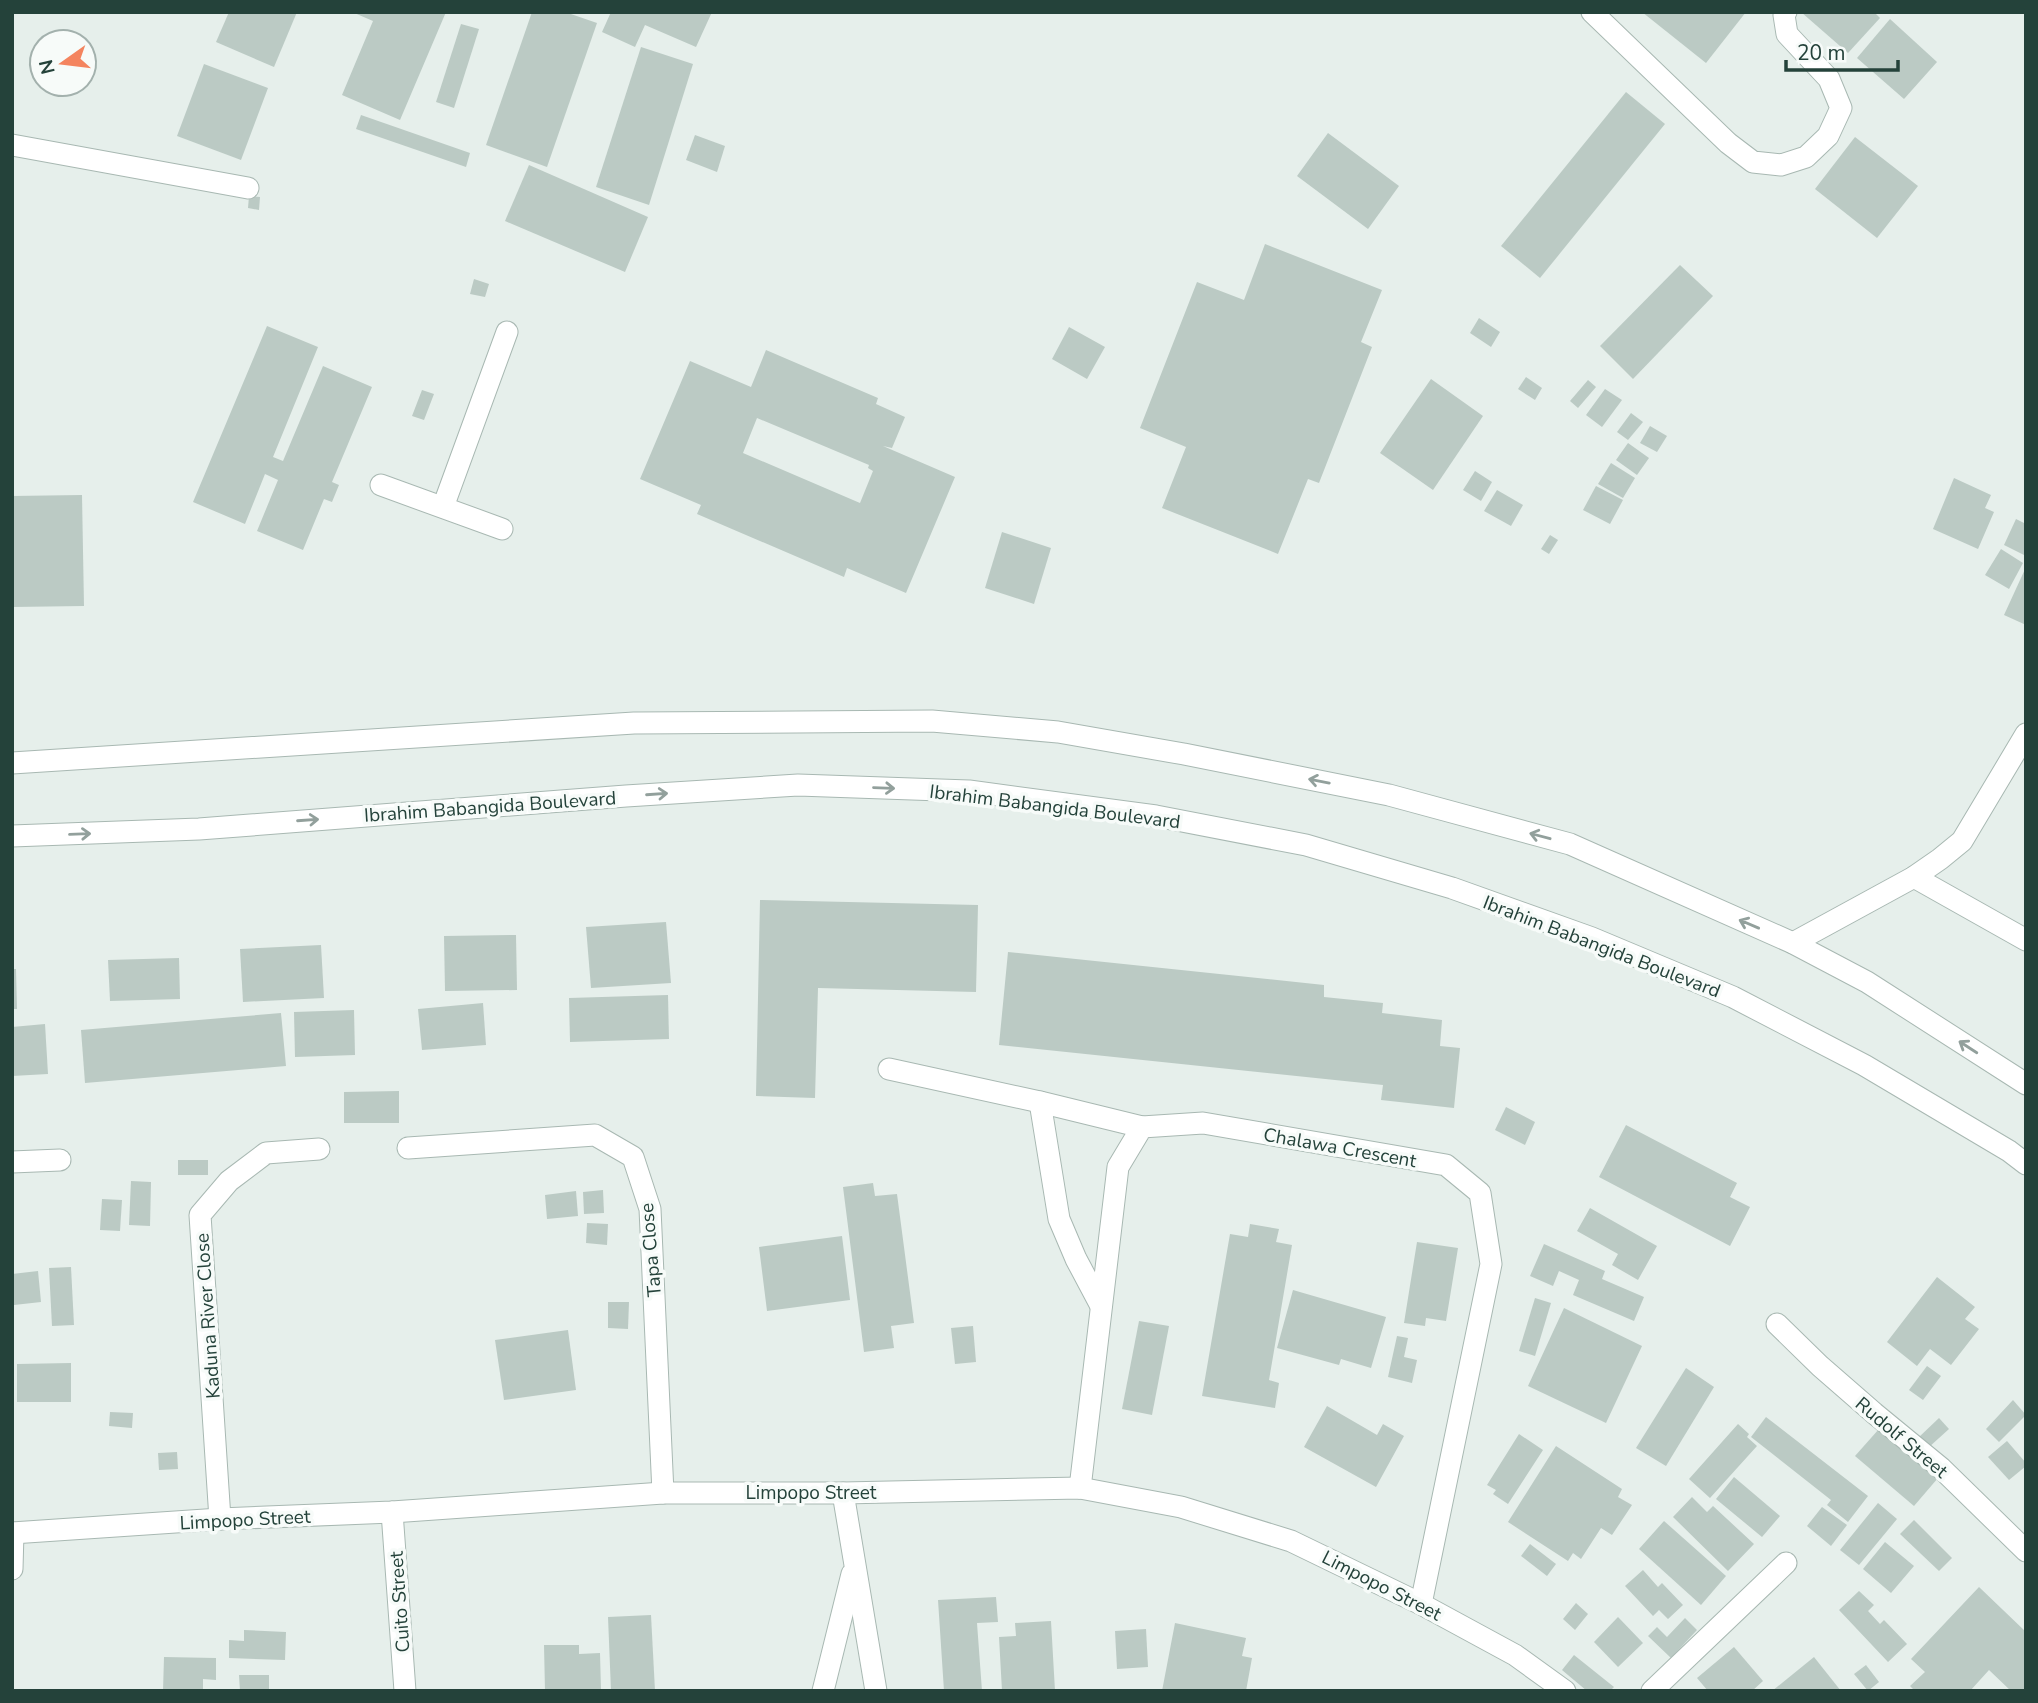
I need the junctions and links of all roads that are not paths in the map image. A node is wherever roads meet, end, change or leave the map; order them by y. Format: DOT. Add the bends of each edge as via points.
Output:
graph roads {
  1 [pos="1592,12"];
  2 [pos="1786,12"];
  3 [pos="12,145"];
  4 [pos="248,188"];
  5 [pos="507,332"];
  6 [pos="381,485"];
  7 [pos="443,507"];
  8 [pos="502,529"];
  9 [pos="2026,734"];
  10 [pos="12,763"];
  11 [pos="12,835"];
  12 [pos="1913,877"];
  13 [pos="2026,940"];
  14 [pos="1793,943"];
  15 [pos="888,1069"];
  16 [pos="2026,1084"];
  17 [pos="1040,1102"];
  18 [pos="1142,1127"];
  19 [pos="408,1148"];
  20 [pos="319,1149"];
  21 [pos="60,1160"];
  22 [pos="12,1162"];
  23 [pos="2026,1164"];
  24 [pos="1101,1306"];
  25 [pos="1777,1324"];
  26 [pos="1080,1488"];
  27 [pos="663,1493"];
  28 [pos="843,1493"];
  29 [pos="392,1512"];
  30 [pos="220,1519"];
  31 [pos="13,1533"];
  32 [pos="2026,1551"];
  33 [pos="855,1563"];
  34 [pos="1786,1563"];
  35 [pos="12,1569"];
  36 [pos="1421,1604"];
  37 [pos="405,1691"];
  38 [pos="823,1691"];
  39 [pos="876,1691"];
  40 [pos="1565,1691"];
  41 [pos="1652,1691"];
  1 -- 2 [label="street" via="1728,143 1753,162 1781,165 1806,157 1828,136 1841,108 1829,79 1787,34"];
  3 -- 4 [label="street"];
  5 -- 7 [label="street"];
  6 -- 7 [label="street"];
  7 -- 8 [label="street"];
  9 -- 12 [label="street" via="1962,841"];
  14 -- 10 [label="street, one-way" via="1570,844 1389,794 1058,732 932,721 634,723"];
  11 -- 23 [label="street, Ibrahim Babangida Boulevard, one-way" via="199,828 798,785 969,791 1156,816 1306,845 1452,888 1592,938 1745,1003 1864,1065"];
  12 -- 13 [label="street"];
  12 -- 14 [label="street"];
  16 -- 14 [label="street, one-way" via="1867,982"];
  15 -- 17 [label="street, Chalawa Crescent"];
  17 -- 18 [label="street, Chalawa Crescent"];
  17 -- 24 [label="street" via="1059,1219"];
  18 -- 24 [label="street" via="1118,1167"];
  18 -- 36 [label="street, Chalawa Crescent" via="1203,1123 1446,1165 1480,1193 1491,1264"];
  19 -- 27 [label="street, Tapa Close" via="595,1135 633,1157 650,1209"];
  20 -- 30 [label="street, Kaduna River Close" via="266,1153 229,1181 200,1215"];
  21 -- 22 [label="street"];
  24 -- 26 [label="street"];
  25 -- 32 [label="street, Rudolf Street" via="1941,1468"];
  26 -- 28 [label="street, Limpopo Street"];
  26 -- 36 [label="street, Limpopo Street" via="1181,1507 1291,1541"];
  27 -- 28 [label="street, Limpopo Street"];
  27 -- 29 [label="street, Limpopo Street"];
  28 -- 33 [label="street"];
  29 -- 30 [label="street, Limpopo Street"];
  29 -- 37 [label="street, Cuito Street"];
  30 -- 31 [label="street, Limpopo Street"];
  31 -- 35 [label="street"];
  33 -- 38 [label="street"];
  33 -- 39 [label="street"];
  34 -- 41 [label="street"];
  36 -- 40 [label="street, Limpopo Street" via="1514,1655"];
}
